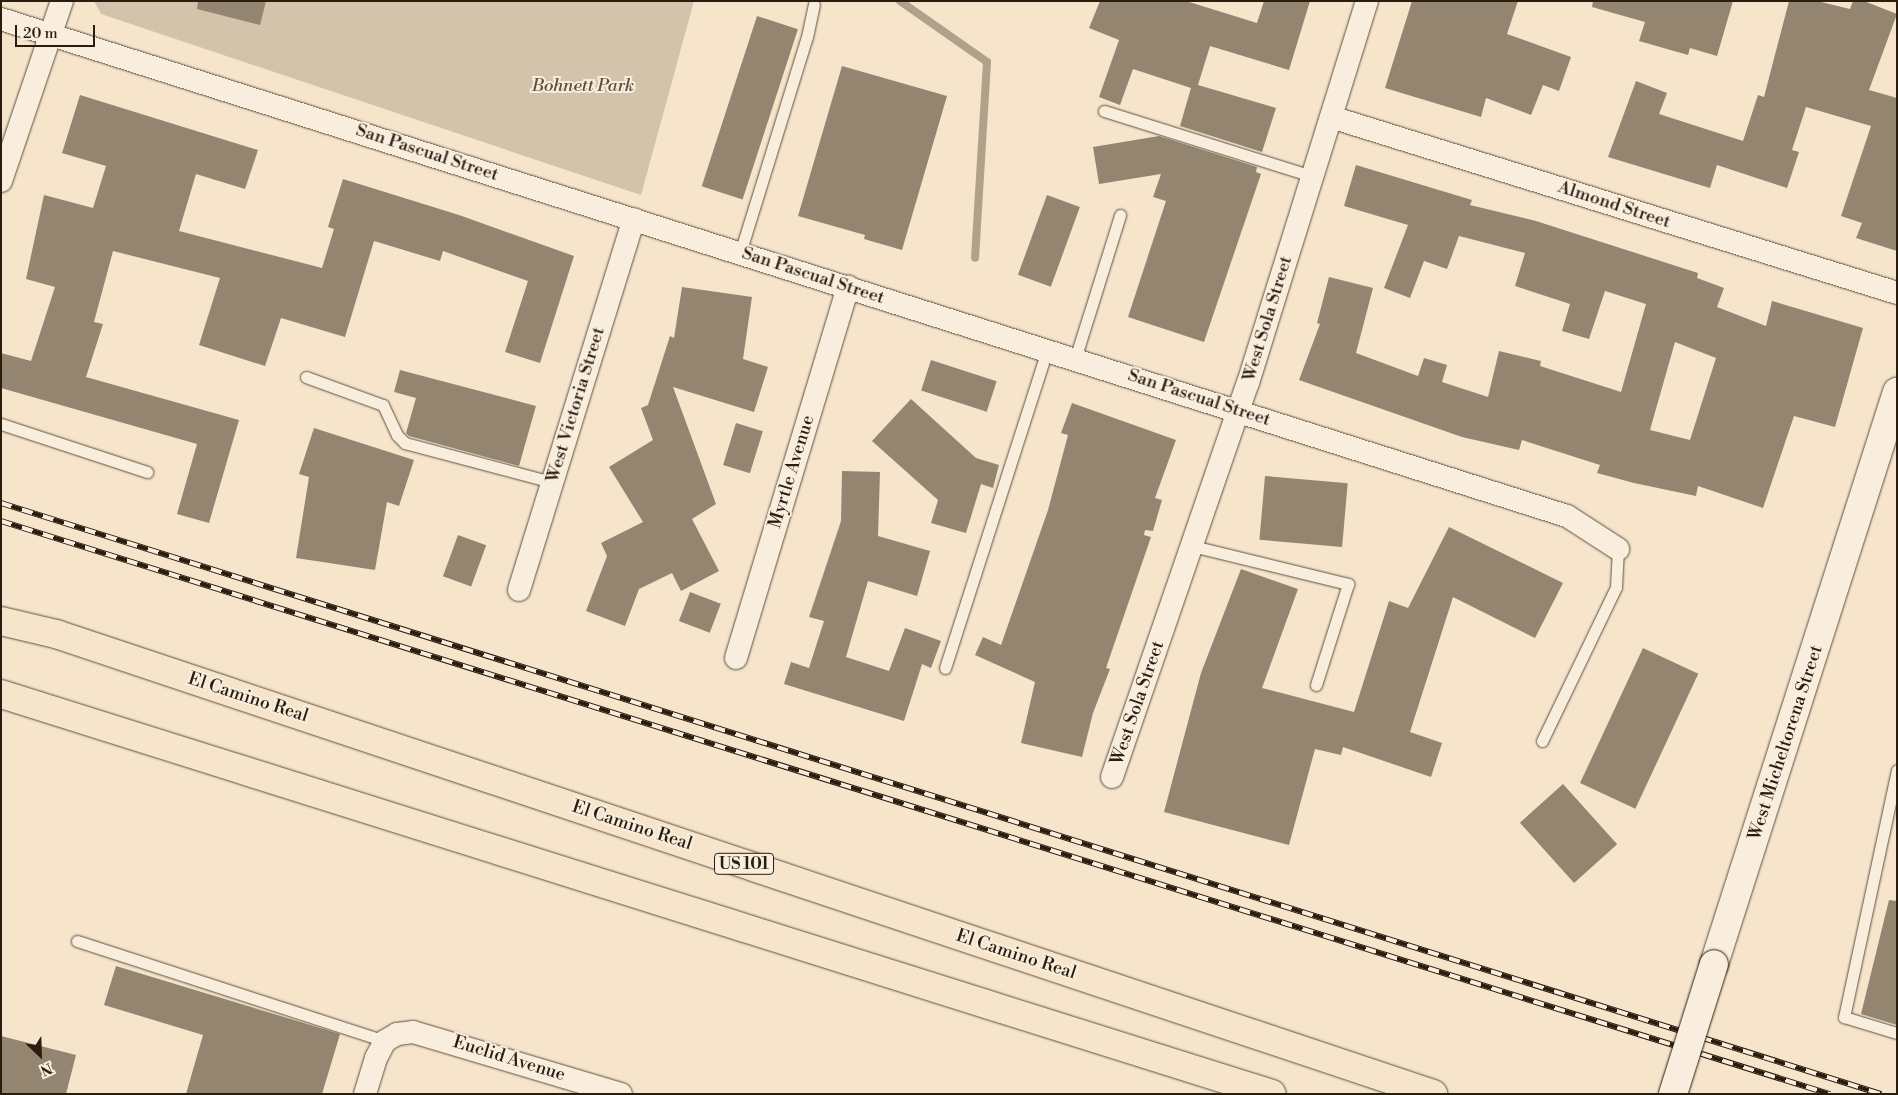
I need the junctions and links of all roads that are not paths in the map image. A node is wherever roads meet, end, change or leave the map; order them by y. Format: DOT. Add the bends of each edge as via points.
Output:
graph roads {
  1 [pos="62,1"];
  2 [pos="1367,1"];
  3 [pos="814,5"];
  4 [pos="1,18"];
  5 [pos="52,33"];
  6 [pos="1104,111"];
  7 [pos="1331,116"];
  8 [pos="1312,176"];
  9 [pos="1,181"];
  10 [pos="1120,215"];
  11 [pos="634,219"];
  12 [pos="740,253"];
  13 [pos="848,286"];
  14 [pos="1897,293"];
  15 [pos="1047,350"];
  16 [pos="1075,359"];
  17 [pos="306,378"];
  18 [pos="1897,392"];
  19 [pos="1239,410"];
  20 [pos="1,424"];
  21 [pos="147,472"];
  22 [pos="552,482"];
  23 [pos="1192,546"];
  24 [pos="1618,549"];
  25 [pos="519,590"];
  26 [pos="1,613"];
  27 [pos="1,621"];
  28 [pos="56,634"];
  29 [pos="736,658"];
  30 [pos="945,668"];
  31 [pos="1316,685"];
  32 [pos="1,694"];
  33 [pos="1542,741"];
  34 [pos="1897,770"];
  35 [pos="1112,777"];
  36 [pos="77,940"];
  37 [pos="1897,1033"];
  38 [pos="391,1038"];
  39 [pos="365,1094"];
  40 [pos="621,1094"];
  41 [pos="1272,1094"];
  42 [pos="1432,1094"];
  43 [pos="1673,1094"];
  1 -- 5 [label="street"];
  2 -- 7 [label="street, West Sola Street"];
  3 -- 12 [label="lane"];
  4 -- 5 [label="street, San Pascual Street"];
  5 -- 9 [label="street"];
  5 -- 11 [label="street, San Pascual Street"];
  6 -- 8 [label="lane"];
  7 -- 8 [label="street, West Sola Street"];
  7 -- 14 [label="street, Almond Street"];
  8 -- 19 [label="street, West Sola Street"];
  10 -- 16 [label="lane"];
  11 -- 12 [label="street, San Pascual Street"];
  11 -- 22 [label="street, West Victoria Street"];
  12 -- 13 [label="street, San Pascual Street"];
  13 -- 15 [label="street, San Pascual Street"];
  13 -- 29 [label="street, Myrtle Avenue"];
  15 -- 16 [label="street, San Pascual Street"];
  15 -- 30 [label="lane"];
  16 -- 19 [label="street, San Pascual Street"];
  17 -- 22 [label="lane" via="384,405 405,443"];
  18 -- 43 [label="street, West Micheltorena Street, bridge"];
  19 -- 23 [label="street, West Sola Street"];
  19 -- 24 [label="street, San Pascual Street" via="1567,516"];
  20 -- 21 [label="lane"];
  22 -- 25 [label="street, West Victoria Street"];
  23 -- 31 [label="lane" via="1348,584"];
  23 -- 35 [label="street, West Sola Street"];
  24 -- 33 [label="lane" via="1616,587"];
  26 -- 28 [label="highway"];
  27 -- 28 [label="highway, El Camino Real / US 101"];
  28 -- 42 [label="highway, El Camino Real / US 101"];
  32 -- 41 [label="highway"];
  34 -- 37 [label="lane" via="1844,1017"];
  36 -- 38 [label="lane"];
  38 -- 39 [label="street" via="376,1058"];
  38 -- 40 [label="street, Euclid Avenue" via="428,1034"];
}
